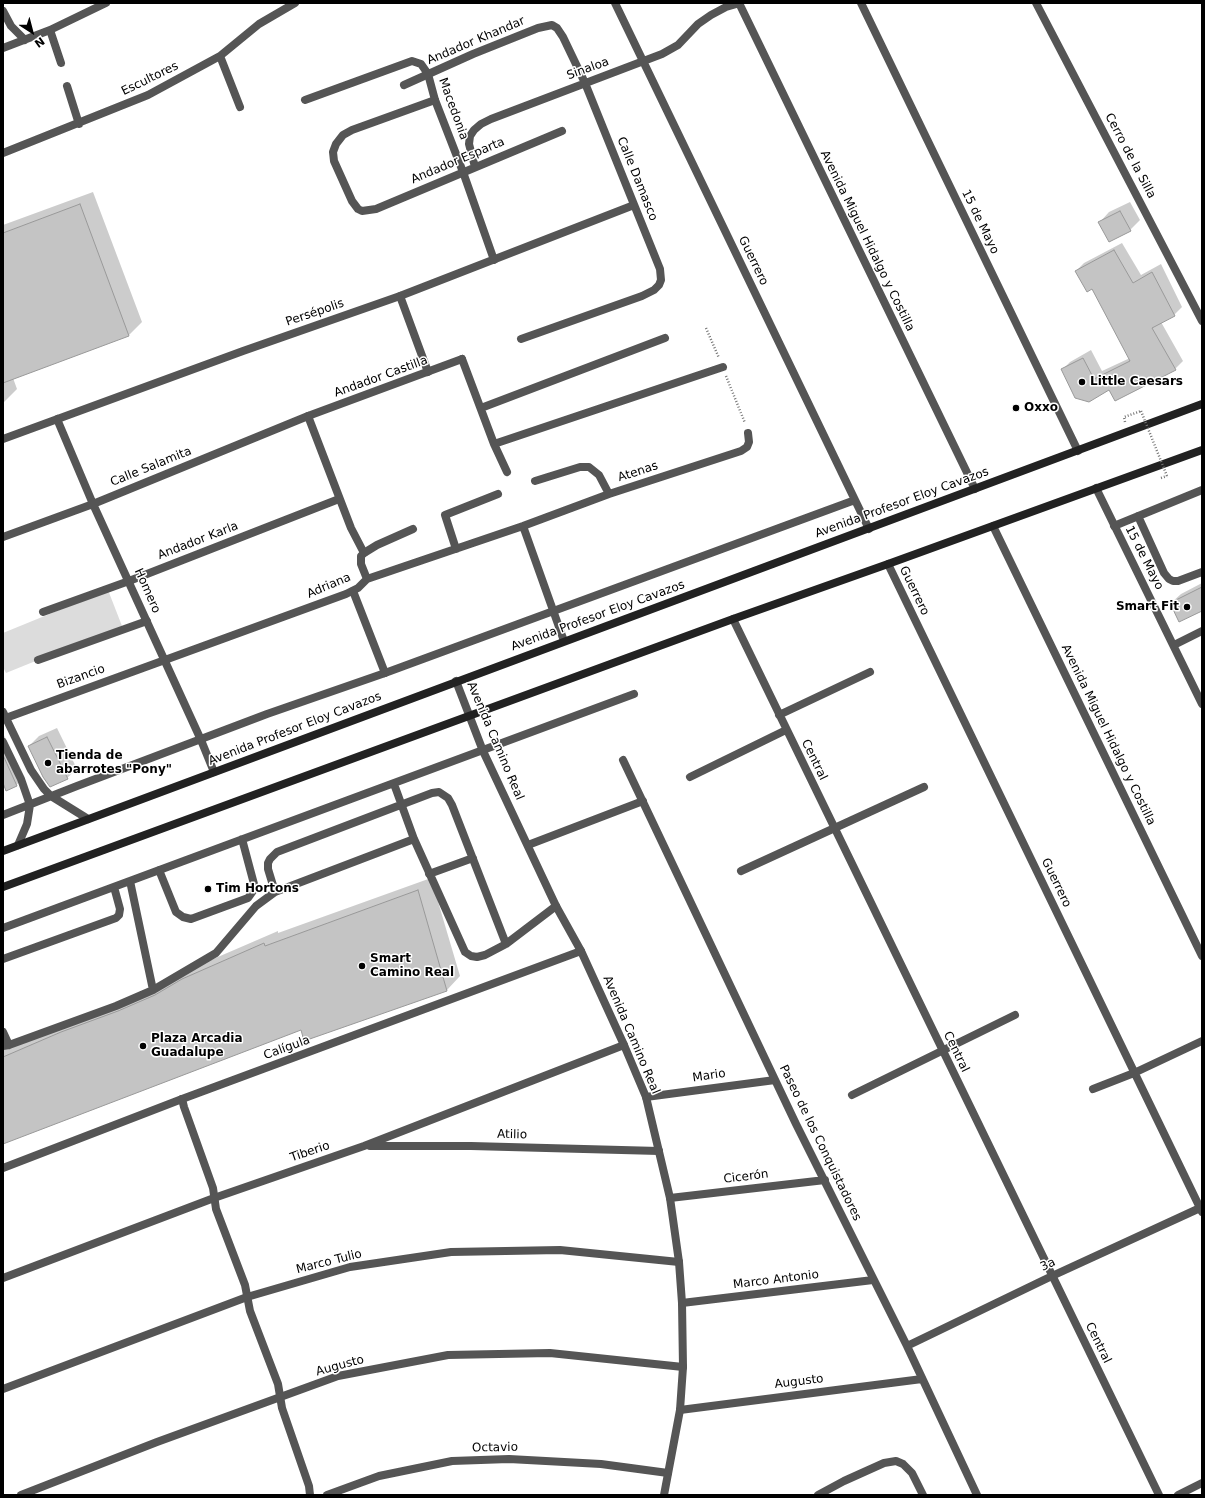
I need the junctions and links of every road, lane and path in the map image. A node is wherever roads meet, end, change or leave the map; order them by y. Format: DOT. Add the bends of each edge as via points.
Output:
graph roads {
  1 [pos="106,3"];
  2 [pos="295,3"];
  3 [pos="615,3"];
  4 [pos="740,3"];
  5 [pos="861,3"];
  6 [pos="1036,3"];
  7 [pos="3,11"];
  8 [pos="557,28"];
  9 [pos="50,30"];
  10 [pos="25,40"];
  11 [pos="3,48"];
  12 [pos="220,56"];
  13 [pos="644,62"];
  14 [pos="61,63"];
  15 [pos="428,74"];
  16 [pos="585,83"];
  17 [pos="404,85"];
  18 [pos="67,86"];
  19 [pos="305,100"];
  20 [pos="435,100"];
  21 [pos="240,107"];
  22 [pos="79,124"];
  23 [pos="562,131"];
  24 [pos="3,153"];
  25 [pos="475,167"];
  26 [pos="463,172"];
  27 [pos="634,205"];
  28 [pos="494,260"];
  29 [pos="400,296"];
  30 [pos="1202,321"];
  31 [pos="706,328"];
  32 [pos="664,338"];
  33 [pos="520,340"];
  34 [pos="723,367"];
  35 [pos="428,372"];
  36 [pos="1202,404"];
  37 [pos="481,408"];
  38 [pos="308,416"];
  39 [pos="1124,417"];
  40 [pos="57,420"];
  41 [pos="748,433"];
  42 [pos="3,439"];
  43 [pos="494,444"];
  44 [pos="1202,450"];
  45 [pos="1078,451"];
  46 [pos="507,472"];
  47 [pos="1167,476"];
  48 [pos="535,481"];
  49 [pos="1096,488"];
  50 [pos="975,489"];
  51 [pos="1202,490"];
  52 [pos="498,494"];
  53 [pos="609,494"];
  54 [pos="339,499"];
  55 [pos="855,500"];
  56 [pos="93,504"];
  57 [pos="1138,516"];
  58 [pos="522,526"];
  59 [pos="993,526"];
  60 [pos="1114,526"];
  61 [pos="413,529"];
  62 [pos="869,529"];
  63 [pos="3,537"];
  64 [pos="456,549"];
  65 [pos="364,553"];
  66 [pos="888,564"];
  67 [pos="1202,572"];
  68 [pos="367,579"];
  69 [pos="129,581"];
  70 [pos="353,591"];
  71 [pos="554,610"];
  72 [pos="43,612"];
  73 [pos="732,619"];
  74 [pos="147,621"];
  75 [pos="1202,631"];
  76 [pos="564,641"];
  77 [pos="1174,645"];
  78 [pos="38,660"];
  79 [pos="165,660"];
  80 [pos="870,672"];
  81 [pos="385,673"];
  82 [pos="456,681"];
  83 [pos="634,694"];
  84 [pos="1202,704"];
  85 [pos="469,715"];
  86 [pos="779,716"];
  87 [pos="4,717"];
  88 [pos="786,730"];
  89 [pos="201,740"];
  90 [pos="3,742"];
  91 [pos="483,751"];
  92 [pos="623,760"];
  93 [pos="214,772"];
  94 [pos="690,777"];
  95 [pos="394,784"];
  96 [pos="924,787"];
  97 [pos="51,796"];
  98 [pos="643,801"];
  99 [pos="30,805"];
  100 [pos="401,805"];
  101 [pos="3,815"];
  102 [pos="88,819"];
  103 [pos="834,829"];
  104 [pos="242,839"];
  105 [pos="414,839"];
  106 [pos="528,844"];
  107 [pos="18,845"];
  108 [pos="3,851"];
  109 [pos="472,858"];
  110 [pos="159,870"];
  111 [pos="741,871"];
  112 [pos="430,874"];
  113 [pos="130,881"];
  114 [pos="3,887"];
  115 [pos="114,887"];
  116 [pos="275,892"];
  117 [pos="556,906"];
  118 [pos="3,928"];
  119 [pos="506,944"];
  120 [pos="581,951"];
  121 [pos="1202,956"];
  122 [pos="3,959"];
  123 [pos="153,990"];
  124 [pos="1015,1015"];
  125 [pos="3,1032"];
  126 [pos="1202,1041"];
  127 [pos="6,1045"];
  128 [pos="624,1045"];
  129 [pos="942,1052"];
  130 [pos="1134,1073"];
  131 [pos="776,1080"];
  132 [pos="1093,1089"];
  133 [pos="852,1095"];
  134 [pos="646,1097"];
  135 [pos="182,1099"];
  136 [pos="364,1146"];
  137 [pos="659,1151"];
  138 [pos="3,1168"];
  139 [pos="825,1180"];
  140 [pos="214,1198"];
  141 [pos="670,1198"];
  142 [pos="1201,1210"];
  143 [pos="679,1262"];
  144 [pos="1052,1276"];
  145 [pos="3,1278"];
  146 [pos="873,1280"];
  147 [pos="247,1297"];
  148 [pos="682,1303"];
  149 [pos="907,1346"];
  150 [pos="683,1367"];
  151 [pos="922,1379"];
  152 [pos="3,1389"];
  153 [pos="279,1397"];
  154 [pos="680,1410"];
  155 [pos="668,1473"];
  156 [pos="1202,1483"];
  157 [pos="21,1495"];
  158 [pos="310,1495"];
  159 [pos="327,1495"];
  160 [pos="664,1495"];
  161 [pos="818,1495"];
  162 [pos="923,1495"];
  163 [pos="977,1495"];
  164 [pos="1159,1495"];
  165 [pos="1178,1495"];
  1 -- 9 [label="street"];
  2 -- 12 [label="street, Escultores" via="259,24"];
  3 -- 13 [label="street, Guerrero"];
  4 -- 13 [label="street, Sinaloa" via="711,15 698,24 678,45"];
  4 -- 50 [label="street, Avenida Miguel Hidalgo y Costilla"];
  5 -- 45 [label="street, 15 de Mayo"];
  6 -- 30 [label="street, Cerro de la Silla"];
  7 -- 10 [label="street"];
  8 -- 15 [label="street, Andador Khandar" via="552,25 538,28"];
  8 -- 16 [label="street, Calle Damasco"];
  9 -- 10 [label="street"];
  9 -- 14 [label="street"];
  10 -- 11 [label="street"];
  12 -- 21 [label="street"];
  12 -- 22 [label="street, Escultores" via="148,95"];
  13 -- 16 [label="street, Sinaloa"];
  13 -- 55 [label="street, Guerrero"];
  15 -- 17 [label="street, Andador Khandar"];
  15 -- 19 [label="street, Macedonia" via="420,64 412,62"];
  15 -- 20 [label="street, Macedonia"];
  16 -- 25 [label="street, Sinaloa" via="481,124 470,136 469,144"];
  16 -- 27 [label="street, Calle Damasco"];
  18 -- 22 [label="street"];
  20 -- 26 [label="street, Macedonia"];
  20 -- 26 [label="street, Andador Esparta" via="343,135 333,152 339,175 355,206 362,211 376,209"];
  22 -- 24 [label="street, Escultores"];
  23 -- 25 [label="street, Andador Esparta"];
  25 -- 26 [label="street, Andador Esparta"];
  26 -- 28 [label="street, Macedonia"];
  27 -- 28 [label="street, Persépolis"];
  27 -- 33 [label="street, Calle Damasco" via="660,269 659,285 642,296"];
  28 -- 29 [label="street, Persépolis"];
  29 -- 35 [label="street"];
  29 -- 40 [label="street, Persépolis"];
  31 -- 34 [label="path"];
  32 -- 37 [label="street"];
  34 -- 41 [label="path"];
  34 -- 43 [label="street"];
  35 -- 37 [label="street, Andador Castilla" via="462,359"];
  35 -- 38 [label="street, Andador Castilla"];
  36 -- 45 [label="main road, Avenida Profesor Eloy Cavazos"];
  37 -- 43 [label="street"];
  38 -- 54 [label="street"];
  38 -- 56 [label="street, Calle Salamita"];
  39 -- 47 [label="path, bridge" via="1142,411"];
  40 -- 42 [label="street, Persépolis"];
  40 -- 56 [label="street, Homero"];
  41 -- 53 [label="street, Atenas" via="749,442 741,451"];
  43 -- 46 [label="street"];
  44 -- 49 [label="main road"];
  45 -- 50 [label="main road, Avenida Profesor Eloy Cavazos"];
  48 -- 53 [label="street" via="580,467 589,467 599,475"];
  49 -- 59 [label="main road"];
  49 -- 60 [label="street, 15 de Mayo"];
  50 -- 62 [label="main road, Avenida Profesor Eloy Cavazos"];
  51 -- 57 [label="street"];
  52 -- 64 [label="street" via="445,516"];
  53 -- 58 [label="street, Atenas"];
  54 -- 65 [label="street"];
  54 -- 69 [label="street, Andador Karla"];
  55 -- 62 [label="street, Guerrero"];
  55 -- 71 [label="street"];
  56 -- 63 [label="street, Calle Salamita"];
  56 -- 69 [label="street, Homero"];
  57 -- 60 [label="street"];
  57 -- 67 [label="street" via="1164,574 1169,579 1178,581"];
  58 -- 64 [label="street, Adriana"];
  58 -- 71 [label="street"];
  59 -- 66 [label="main road"];
  59 -- 121 [label="street, Avenida Miguel Hidalgo y Costilla"];
  60 -- 77 [label="street, 15 de Mayo"];
  61 -- 65 [label="street"];
  62 -- 76 [label="main road, Avenida Profesor Eloy Cavazos"];
  64 -- 68 [label="street, Adriana"];
  65 -- 68 [label="street" via="360,564"];
  66 -- 73 [label="main road"];
  66 -- 130 [label="street, Guerrero"];
  68 -- 70 [label="street, Adriana"];
  69 -- 72 [label="street, Andador Karla"];
  69 -- 74 [label="street, Homero"];
  70 -- 79 [label="street, Adriana"];
  70 -- 81 [label="street"];
  71 -- 76 [label="street"];
  71 -- 81 [label="street"];
  73 -- 85 [label="main road"];
  73 -- 86 [label="street, Central"];
  74 -- 78 [label="street"];
  74 -- 79 [label="street, Homero"];
  75 -- 77 [label="street"];
  76 -- 82 [label="main road, Avenida Profesor Eloy Cavazos"];
  77 -- 84 [label="street, 15 de Mayo"];
  79 -- 87 [label="street, Bizancio"];
  79 -- 89 [label="street, Homero"];
  80 -- 86 [label="street"];
  81 -- 89 [label="street"];
  82 -- 85 [label="street, Avenida Camino Real"];
  82 -- 93 [label="main road, Avenida Profesor Eloy Cavazos"];
  83 -- 91 [label="street"];
  85 -- 91 [label="street, Avenida Camino Real"];
  85 -- 114 [label="main road"];
  86 -- 88 [label="street, Central"];
  87 -- 97 [label="street" via="35,776"];
  88 -- 94 [label="street"];
  88 -- 103 [label="street, Central"];
  89 -- 93 [label="street, Homero"];
  89 -- 97 [label="street"];
  90 -- 99 [label="street"];
  91 -- 95 [label="street"];
  91 -- 106 [label="street, Avenida Camino Real"];
  92 -- 98 [label="street, Paseo de los Conquistadores"];
  93 -- 102 [label="main road, Avenida Profesor Eloy Cavazos"];
  95 -- 100 [label="street"];
  95 -- 104 [label="street"];
  96 -- 103 [label="street"];
  97 -- 99 [label="street"];
  97 -- 102 [label="street"];
  98 -- 106 [label="street"];
  98 -- 131 [label="street, Paseo de los Conquistadores"];
  99 -- 101 [label="street"];
  99 -- 107 [label="street" via="27,824"];
  100 -- 105 [label="street"];
  100 -- 109 [label="street" via="432,793 439,792 444,795 452,805"];
  100 -- 116 [label="street" via="277,852 268,863"];
  102 -- 107 [label="main road, Avenida Profesor Eloy Cavazos"];
  103 -- 111 [label="street"];
  103 -- 129 [label="street, Central"];
  104 -- 110 [label="street"];
  104 -- 110 [label="street" via="254,884 248,898 191,919 183,917 176,912"];
  105 -- 112 [label="street"];
  105 -- 116 [label="street"];
  106 -- 117 [label="street, Avenida Camino Real"];
  107 -- 108 [label="main road, Avenida Profesor Eloy Cavazos"];
  109 -- 112 [label="street"];
  109 -- 119 [label="street"];
  110 -- 113 [label="street"];
  112 -- 119 [label="street" via="465,952 477,957"];
  113 -- 115 [label="street"];
  113 -- 123 [label="street"];
  115 -- 118 [label="street"];
  115 -- 122 [label="street" via="120,909 116,918"];
  116 -- 123 [label="street" via="256,906 216,953"];
  117 -- 119 [label="street"];
  117 -- 120 [label="street, Avenida Camino Real"];
  120 -- 128 [label="street, Avenida Camino Real"];
  120 -- 135 [label="street, Calígula"];
  123 -- 127 [label="street" via="116,1006"];
  124 -- 129 [label="street"];
  125 -- 127 [label="street"];
  126 -- 130 [label="street"];
  128 -- 134 [label="street, Avenida Camino Real"];
  128 -- 136 [label="street, Tiberio"];
  129 -- 133 [label="street"];
  129 -- 144 [label="street, Central"];
  130 -- 132 [label="street"];
  130 -- 142 [label="street, Guerrero"];
  131 -- 134 [label="street, Mario"];
  131 -- 139 [label="street, Paseo de los Conquistadores"];
  134 -- 137 [label="street, Avenida Camino Real"];
  135 -- 138 [label="street, Calígula"];
  135 -- 140 [label="street" via="213,1188"];
  136 -- 137 [label="street, Atilio"];
  136 -- 140 [label="street, Tiberio"];
  137 -- 141 [label="street, Avenida Camino Real"];
  139 -- 141 [label="street, Cicerón"];
  139 -- 146 [label="street, Paseo de los Conquistadores"];
  140 -- 145 [label="street, Tiberio"];
  140 -- 147 [label="street"];
  141 -- 143 [label="street, Avenida Camino Real"];
  142 -- 144 [label="street, 3a"];
  143 -- 147 [label="street, Marco Tulio" via="560,1250 451,1252 350,1267"];
  143 -- 148 [label="street, Avenida Camino Real"];
  144 -- 149 [label="street, 3a"];
  144 -- 164 [label="street, Central"];
  146 -- 148 [label="street, Marco Antonio"];
  146 -- 149 [label="street, Paseo de los Conquistadores"];
  147 -- 152 [label="street, Marco Tulio"];
  147 -- 153 [label="street" via="278,1384"];
  148 -- 150 [label="street, Avenida Camino Real"];
  149 -- 151 [label="street, Paseo de los Conquistadores"];
  150 -- 153 [label="street, Augusto" via="550,1353 448,1355 338,1376"];
  150 -- 154 [label="street, Avenida Camino Real"];
  151 -- 154 [label="street, Augusto"];
  151 -- 163 [label="street, Paseo de los Conquistadores"];
  153 -- 157 [label="street, Augusto"];
  153 -- 158 [label="street"];
  154 -- 155 [label="street, Avenida Camino Real"];
  155 -- 159 [label="street, Octavio" via="601,1464 509,1458 452,1461 379,1476"];
  155 -- 160 [label="street, Avenida Camino Real"];
  156 -- 165 [label="street"];
  161 -- 162 [label="street" via="884,1463 896,1461 912,1473"];
}
